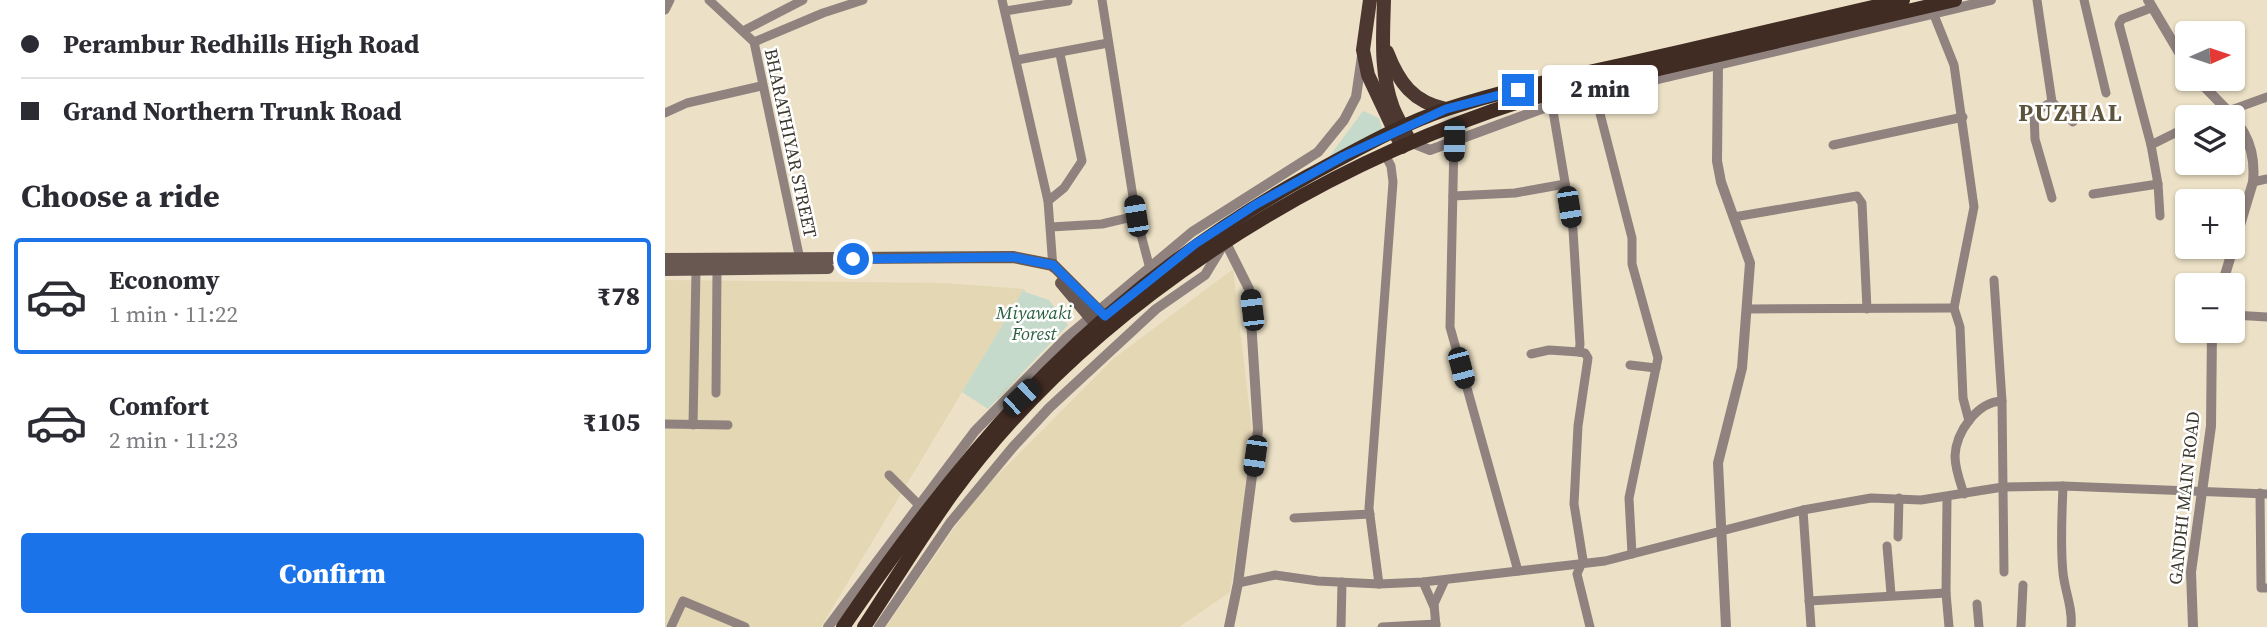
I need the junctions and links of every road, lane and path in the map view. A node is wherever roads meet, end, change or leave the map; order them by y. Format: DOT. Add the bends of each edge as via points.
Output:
graph roads {
  1 [pos="670,0"];
  2 [pos="709,0"];
  3 [pos="803,0"];
  4 [pos="863,0"];
  5 [pos="1002,0"];
  6 [pos="1102,0"];
  7 [pos="1370,0"];
  8 [pos="1384,0"];
  9 [pos="1903,0"];
  10 [pos="1955,0"];
  11 [pos="1991,0"];
  12 [pos="2037,0"];
  13 [pos="2084,0"];
  14 [pos="1068,1"];
  15 [pos="2149,4"];
  16 [pos="665,10"];
  17 [pos="1005,12"];
  18 [pos="1934,15"];
  19 [pos="743,31"];
  20 [pos="1383,38"];
  21 [pos="754,43"];
  22 [pos="1108,43"];
  23 [pos="2175,46"];
  24 [pos="1363,50"];
  25 [pos="1060,54"];
  26 [pos="1017,60"];
  27 [pos="1718,65"];
  28 [pos="761,86"];
  29 [pos="2210,91"];
  30 [pos="2106,93"];
  31 [pos="1595,94"];
  32 [pos="2267,97"];
  33 [pos="2052,102"];
  34 [pos="1552,105"];
  35 [pos="2225,105"];
  36 [pos="2245,106"];
  37 [pos="1446,109"];
  38 [pos="665,113"];
  39 [pos="1963,117"];
  40 [pos="2073,122"];
  41 [pos="1399,129"];
  42 [pos="2175,133"];
  43 [pos="2245,137"];
  44 [pos="1454,141"];
  45 [pos="1406,144"];
  46 [pos="1833,145"];
  47 [pos="2151,145"];
  48 [pos="1385,155"];
  49 [pos="2267,179"];
  50 [pos="2253,182"];
  51 [pos="1565,184"];
  52 [pos="2158,184"];
  53 [pos="2093,194"];
  54 [pos="1453,196"];
  55 [pos="2052,198"];
  56 [pos="1048,201"];
  57 [pos="1136,216"];
  58 [pos="2160,216"];
  59 [pos="1734,218"];
  60 [pos="1051,227"];
  61 [pos="1226,241"];
  62 [pos="665,259"];
  63 [pos="801,264"];
  64 [pos="1149,265"];
  65 [pos="1053,269"];
  66 [pos="665,270"];
  67 [pos="696,270"];
  68 [pos="717,270"];
  69 [pos="2226,273"];
  70 [pos="1994,280"];
  71 [pos="1748,309"];
  72 [pos="1867,309"];
  73 [pos="1954,309"];
  74 [pos="2245,316"];
  75 [pos="2267,317"];
  76 [pos="1101,321"];
  77 [pos="2212,343"];
  78 [pos="1579,352"];
  79 [pos="1531,354"];
  80 [pos="1630,365"];
  81 [pos="1655,368"];
  82 [pos="716,393"];
  83 [pos="2001,401"];
  84 [pos="1969,421"];
  85 [pos="665,424"];
  86 [pos="693,425"];
  87 [pos="728,425"];
  88 [pos="888,475"];
  89 [pos="2063,486"];
  90 [pos="2003,487"];
  91 [pos="2204,489"];
  92 [pos="1964,494"];
  93 [pos="2263,494"];
  94 [pos="1899,498"];
  95 [pos="1947,498"];
  96 [pos="919,505"];
  97 [pos="1803,510"];
  98 [pos="1370,514"];
  99 [pos="1294,518"];
  100 [pos="1723,532"];
  101 [pos="1898,537"];
  102 [pos="1887,546"];
  103 [pos="1632,554"];
  104 [pos="1581,564"];
  105 [pos="1518,571"];
  106 [pos="2004,572"];
  107 [pos="1445,580"];
  108 [pos="1342,582"];
  109 [pos="1423,582"];
  110 [pos="1238,583"];
  111 [pos="1379,584"];
  112 [pos="2023,584"];
  113 [pos="2267,588"];
  114 [pos="1946,593"];
  115 [pos="1891,594"];
  116 [pos="1809,601"];
  117 [pos="1977,604"];
  118 [pos="1434,607"];
  119 [pos="1436,626"];
  120 [pos="671,627"];
  121 [pos="745,627"];
  122 [pos="828,627"];
  123 [pos="843,627"];
  124 [pos="864,627"];
  125 [pos="879,627"];
  126 [pos="1229,627"];
  127 [pos="1341,627"];
  128 [pos="1382,627"];
  129 [pos="1590,627"];
  130 [pos="1726,627"];
  131 [pos="1811,627"];
  132 [pos="1949,627"];
  133 [pos="1979,627"];
  134 [pos="2021,627"];
  135 [pos="2071,627"];
  136 [pos="2193,627"];
  1 -- 16 [label="street"];
  2 -- 19 [label="street, BHARATHIYAR STREET"];
  3 -- 19 [label="street"];
  4 -- 21 [label="street"];
  5 -- 17 [label="street"];
  6 -- 22 [label="street"];
  7 -- 24 [label="main road"];
  8 -- 20 [label="main road"];
  9 -- 37 [label="highway"];
  10 -- 45 [label="highway" via="1525,100"];
  11 -- 18 [label="street"];
  12 -- 33 [label="street"];
  13 -- 30 [label="street"];
  14 -- 17 [label="street"];
  15 -- 23 [label="street"];
  15 -- 47 [label="street" via="2119,24"];
  17 -- 26 [label="street"];
  18 -- 27 [label="street"];
  18 -- 39 [label="street" via="1954,65"];
  19 -- 21 [label="street, BHARATHIYAR STREET"];
  20 -- 37 [label="main road" via="1405,89 1429,106"];
  20 -- 41 [label="main road" via="1385,77"];
  21 -- 28 [label="street, BHARATHIYAR STREET"];
  22 -- 25 [label="street"];
  22 -- 57 [label="street"];
  24 -- 41 [label="main road" via="1375,95"];
  24 -- 64 [label="street" via="1356,97 1318,152 1192,232"];
  25 -- 26 [label="street"];
  25 -- 56 [label="street" via="1082,161 1064,188"];
  26 -- 56 [label="street"];
  27 -- 31 [label="street"];
  27 -- 59 [label="street" via="1717,162"];
  28 -- 38 [label="street" via="687,103"];
  28 -- 63 [label="street, BHARATHIYAR STREET"];
  29 -- 35 [label="street"];
  31 -- 34 [label="street"];
  31 -- 81 [label="street" via="1632,238 1632,264 1656,348"];
  32 -- 36 [label="street"];
  33 -- 40 [label="street"];
  33 -- 55 [label="street" via="2035,109 2033,115"];
  34 -- 44 [label="street"];
  34 -- 51 [label="street"];
  37 -- 41 [label="highway"];
  39 -- 46 [label="street"];
  39 -- 73 [label="street" via="1974,207"];
  41 -- 45 [label="main road"];
  41 -- 76 [label="highway" via="1255,205 1195,244"];
  42 -- 47 [label="street"];
  43 -- 50 [label="street" via="2251,148"];
  44 -- 45 [label="street" via="1430,150"];
  44 -- 54 [label="street"];
  45 -- 48 [label="highway"];
  47 -- 52 [label="street"];
  48 -- 61 [label="highway" via="1311,190"];
  48 -- 98 [label="street" via="1393,182"];
  49 -- 50 [label="street"];
  50 -- 69 [label="street"];
  51 -- 54 [label="street" via="1515,193"];
  51 -- 78 [label="street" via="1576,269"];
  52 -- 53 [label="street"];
  52 -- 58 [label="street"];
  54 -- 105 [label="street" via="1450,327"];
  56 -- 60 [label="street"];
  57 -- 60 [label="street"];
  57 -- 64 [label="street"];
  59 -- 71 [label="street" via="1750,263"];
  59 -- 72 [label="street" via="1857,196 1862,203"];
  60 -- 65 [label="street"];
  61 -- 76 [label="highway"];
  61 -- 110 [label="street" via="1249,289 1258,430"];
  61 -- 125 [label="street" via="1205,275 1156,309 1013,447 950,523"];
  62 -- 63 [label="main road"];
  63 -- 65 [label="main road" via="1013,257"];
  63 -- 68 [label="main road"];
  64 -- 76 [label="street"];
  65 -- 76 [label="main road"];
  66 -- 67 [label="main road"];
  67 -- 68 [label="main road"];
  67 -- 86 [label="street"];
  68 -- 82 [label="street"];
  70 -- 83 [label="street"];
  71 -- 72 [label="street"];
  71 -- 100 [label="street" via="1742,368 1718,463"];
  72 -- 73 [label="street"];
  73 -- 84 [label="street" via="1960,327 1963,398"];
  74 -- 75 [label="street"];
  76 -- 96 [label="street" via="975,431"];
  76 -- 123 [label="highway" via="982,440"];
  76 -- 124 [label="highway" via="953,493"];
  77 -- 91 [label="street, GANDHI MAIN ROAD" via="2211,426"];
  78 -- 79 [label="street"];
  78 -- 104 [label="street" via="1588,358 1574,504"];
  80 -- 81 [label="street"];
  81 -- 103 [label="street" via="1629,498"];
  83 -- 84 [label="street" via="1984,404"];
  83 -- 90 [label="street"];
  84 -- 92 [label="street" via="1955,458"];
  85 -- 86 [label="street"];
  86 -- 87 [label="street"];
  88 -- 96 [label="street"];
  89 -- 90 [label="street"];
  89 -- 91 [label="street"];
  89 -- 135 [label="street" via="2061,553"];
  90 -- 92 [label="street"];
  90 -- 106 [label="street"];
  91 -- 93 [label="street"];
  91 -- 136 [label="street, GANDHI MAIN ROAD" via="2191,572"];
  92 -- 95 [label="street"];
  93 -- 113 [label="street" via="2260,585"];
  94 -- 95 [label="street"];
  94 -- 97 [label="street"];
  94 -- 101 [label="street"];
  95 -- 114 [label="street"];
  96 -- 122 [label="street"];
  97 -- 100 [label="street"];
  97 -- 116 [label="street"];
  98 -- 99 [label="street"];
  98 -- 111 [label="street"];
  100 -- 103 [label="street"];
  100 -- 130 [label="street"];
  102 -- 115 [label="street"];
  103 -- 104 [label="street"];
  104 -- 105 [label="street"];
  104 -- 129 [label="street" via="1577,574"];
  105 -- 107 [label="street"];
  107 -- 109 [label="street"];
  107 -- 118 [label="street"];
  108 -- 110 [label="street" via="1275,575"];
  108 -- 111 [label="street"];
  108 -- 127 [label="street"];
  109 -- 111 [label="street"];
  109 -- 118 [label="street"];
  110 -- 126 [label="street"];
  112 -- 134 [label="street"];
  114 -- 115 [label="street"];
  114 -- 132 [label="street"];
  115 -- 116 [label="street"];
  116 -- 131 [label="street"];
  117 -- 133 [label="street"];
  118 -- 119 [label="street"];
  119 -- 128 [label="street"];
  120 -- 121 [label="street" via="683,601"];
}
